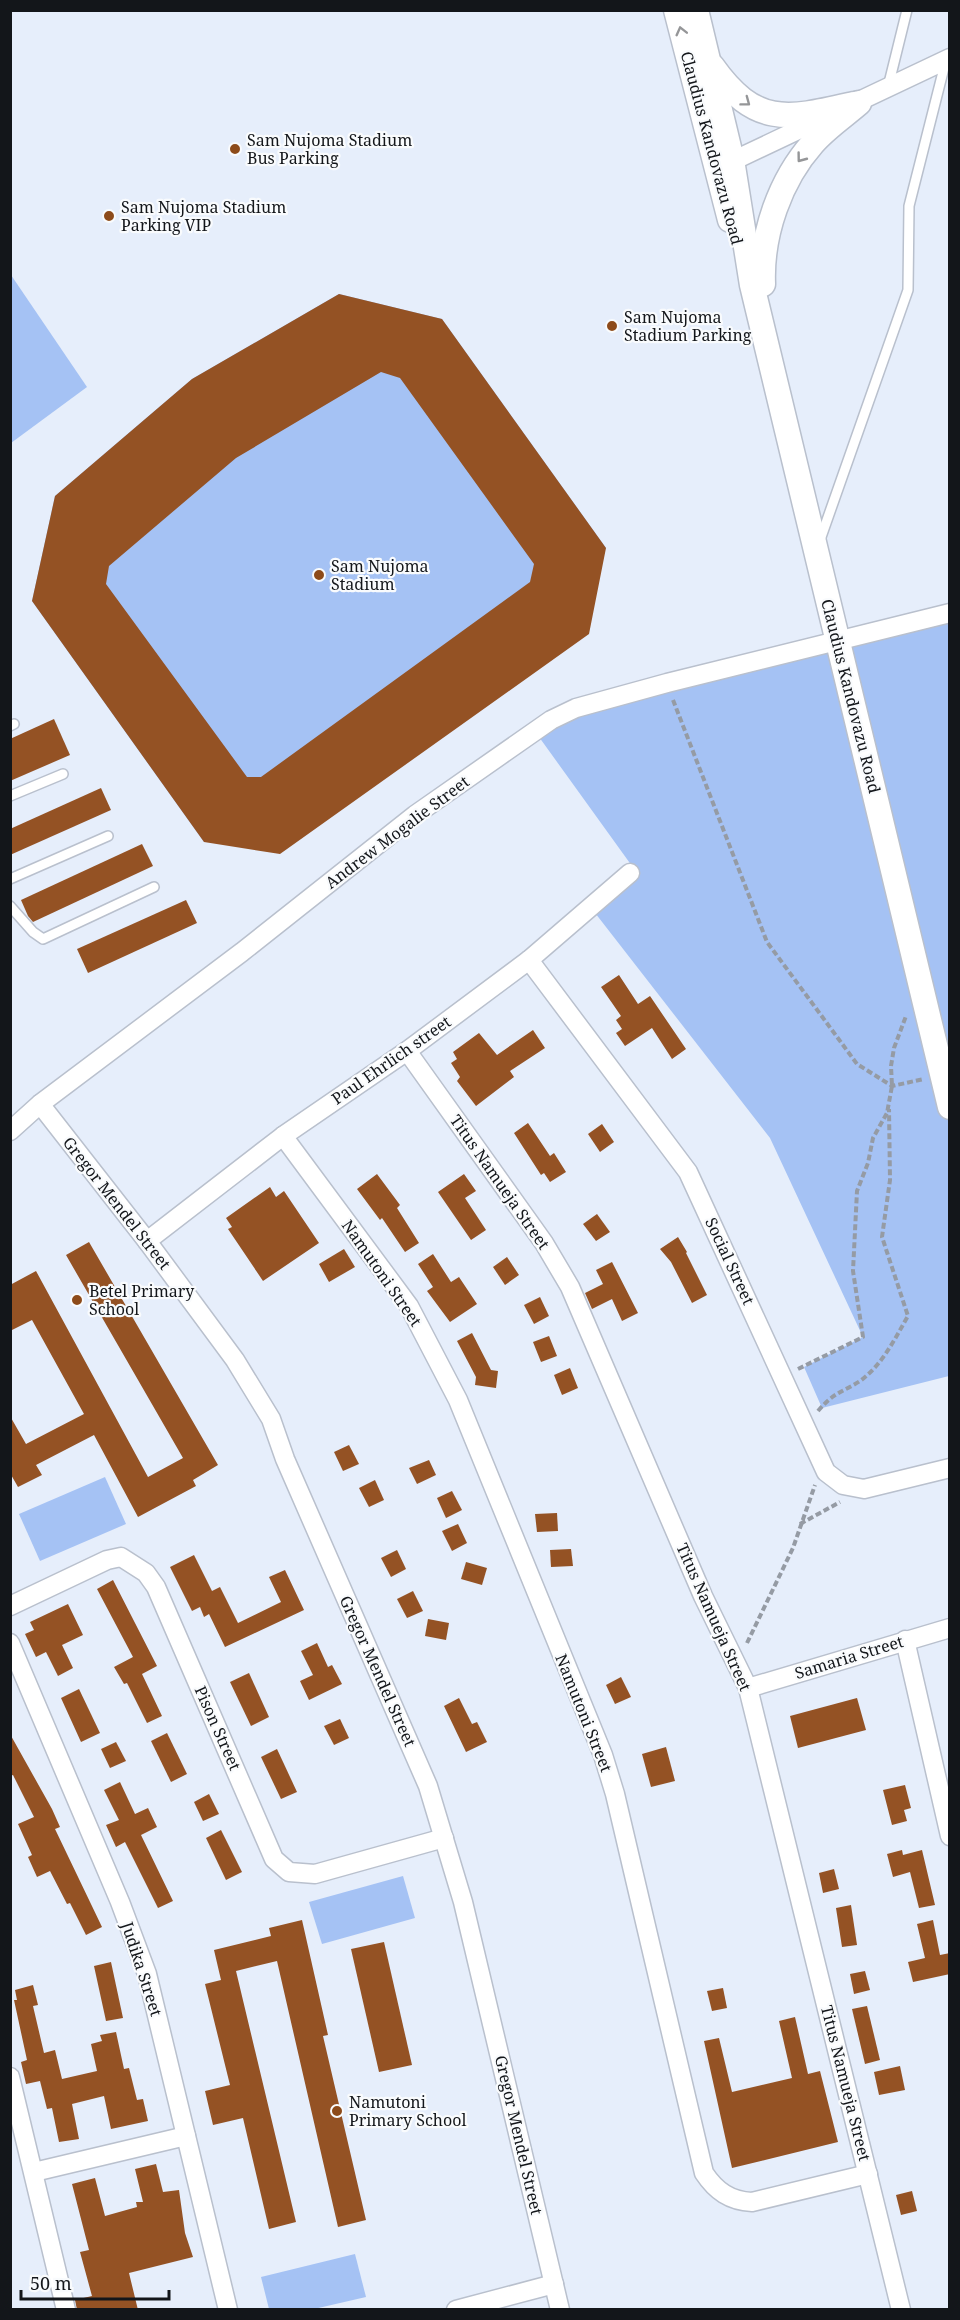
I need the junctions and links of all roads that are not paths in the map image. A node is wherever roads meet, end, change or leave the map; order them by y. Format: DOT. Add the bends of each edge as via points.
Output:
graph roads {
  1 [pos="676,10"];
  2 [pos="696,10"];
  3 [pos="907,10"];
  4 [pos="707,59"];
  5 [pos="948,59"];
  6 [pos="888,87"];
  7 [pos="859,103"];
  8 [pos="724,165"];
  9 [pos="766,342"];
  10 [pos="816,551"];
  11 [pos="950,613"];
  12 [pos="838,642"];
  13 [pos="63,774"];
  14 [pos="10,796"];
  15 [pos="108,836"];
  16 [pos="630,873"];
  17 [pos="10,879"];
  18 [pos="154,887"];
  19 [pos="10,906"];
  20 [pos="529,960"];
  21 [pos="407,1051"];
  22 [pos="40,1104"];
  23 [pos="950,1107"];
  24 [pos="10,1131"];
  25 [pos="283,1136"];
  26 [pos="147,1241"];
  27 [pos="950,1468"];
  28 [pos="10,1606"];
  29 [pos="950,1628"];
  30 [pos="905,1640"];
  31 [pos="10,1643"];
  32 [pos="748,1688"];
  33 [pos="950,1836"];
  34 [pos="444,1838"];
  35 [pos="10,2077"];
  36 [pos="186,2136"];
  37 [pos="34,2172"];
  38 [pos="868,2174"];
  39 [pos="554,2284"];
  40 [pos="66,2310"];
  41 [pos="228,2310"];
  42 [pos="456,2310"];
  43 [pos="560,2310"];
  44 [pos="901,2310"];
  8 -- 1 [label="street, Claudius Kandovazu Road, one-way"];
  2 -- 4 [label="street, Claudius Kandovazu Road"];
  3 -- 6 [label="lane"];
  4 -- 7 [label="street, one-way" via="727,87 756,110 773,115 803,116"];
  4 -- 8 [label="street, Claudius Kandovazu Road"];
  5 -- 6 [label="street"];
  5 -- 10 [label="lane" via="909,206 908,290"];
  6 -- 7 [label="street"];
  7 -- 8 [label="street"];
  7 -- 9 [label="street, one-way" via="814,142 786,180 766,244"];
  8 -- 9 [label="street, Claudius Kandovazu Road" via="734,236 752,285"];
  9 -- 10 [label="street, Claudius Kandovazu Road"];
  10 -- 12 [label="street, Claudius Kandovazu Road"];
  11 -- 12 [label="street, Andrew Mogalie Street"];
  12 -- 22 [label="street, Andrew Mogalie Street" via="576,708 534,730 415,815"];
  12 -- 23 [label="street, Claudius Kandovazu Road"];
  13 -- 14 [label="lane"];
  15 -- 17 [label="lane"];
  16 -- 20 [label="street, Paul Ehrlich street"];
  18 -- 19 [label="lane" via="43,939"];
  20 -- 21 [label="street, Paul Ehrlich street"];
  20 -- 27 [label="street, Social Street" via="688,1172 826,1472 843,1485 864,1489"];
  21 -- 25 [label="street, Paul Ehrlich street"];
  21 -- 32 [label="street, Titus Namueja Street" via="544,1243 570,1287 703,1596"];
  22 -- 24 [label="street, Andrew Mogalie Street"];
  22 -- 26 [label="street, Gregor Mendel Street"];
  25 -- 26 [label="street, Paul Ehrlich street"];
  25 -- 38 [label="street, Namutoni Street" via="409,1306 435,1352 603,1755 704,2173 712,2186 726,2196 753,2202"];
  26 -- 34 [label="street, Gregor Mendel Street" via="235,1360 271,1419 428,1786"];
  28 -- 34 [label="street, Pison Street" via="107,1560 121,1557 146,1573 156,1587 274,1859 289,1872 315,1875"];
  29 -- 30 [label="street, Samaria Street"];
  30 -- 32 [label="street, Samaria Street"];
  30 -- 33 [label="street"];
  31 -- 36 [label="street, Judika Street" via="136,1943 153,1995"];
  32 -- 38 [label="street, Titus Namueja Street"];
  34 -- 39 [label="street, Gregor Mendel Street" via="463,1902"];
  35 -- 37 [label="street"];
  36 -- 37 [label="street"];
  36 -- 41 [label="street, Judika Street"];
  37 -- 40 [label="street"];
  38 -- 44 [label="street, Titus Namueja Street"];
  39 -- 42 [label="street"];
  39 -- 43 [label="street, Gregor Mendel Street"];
}
